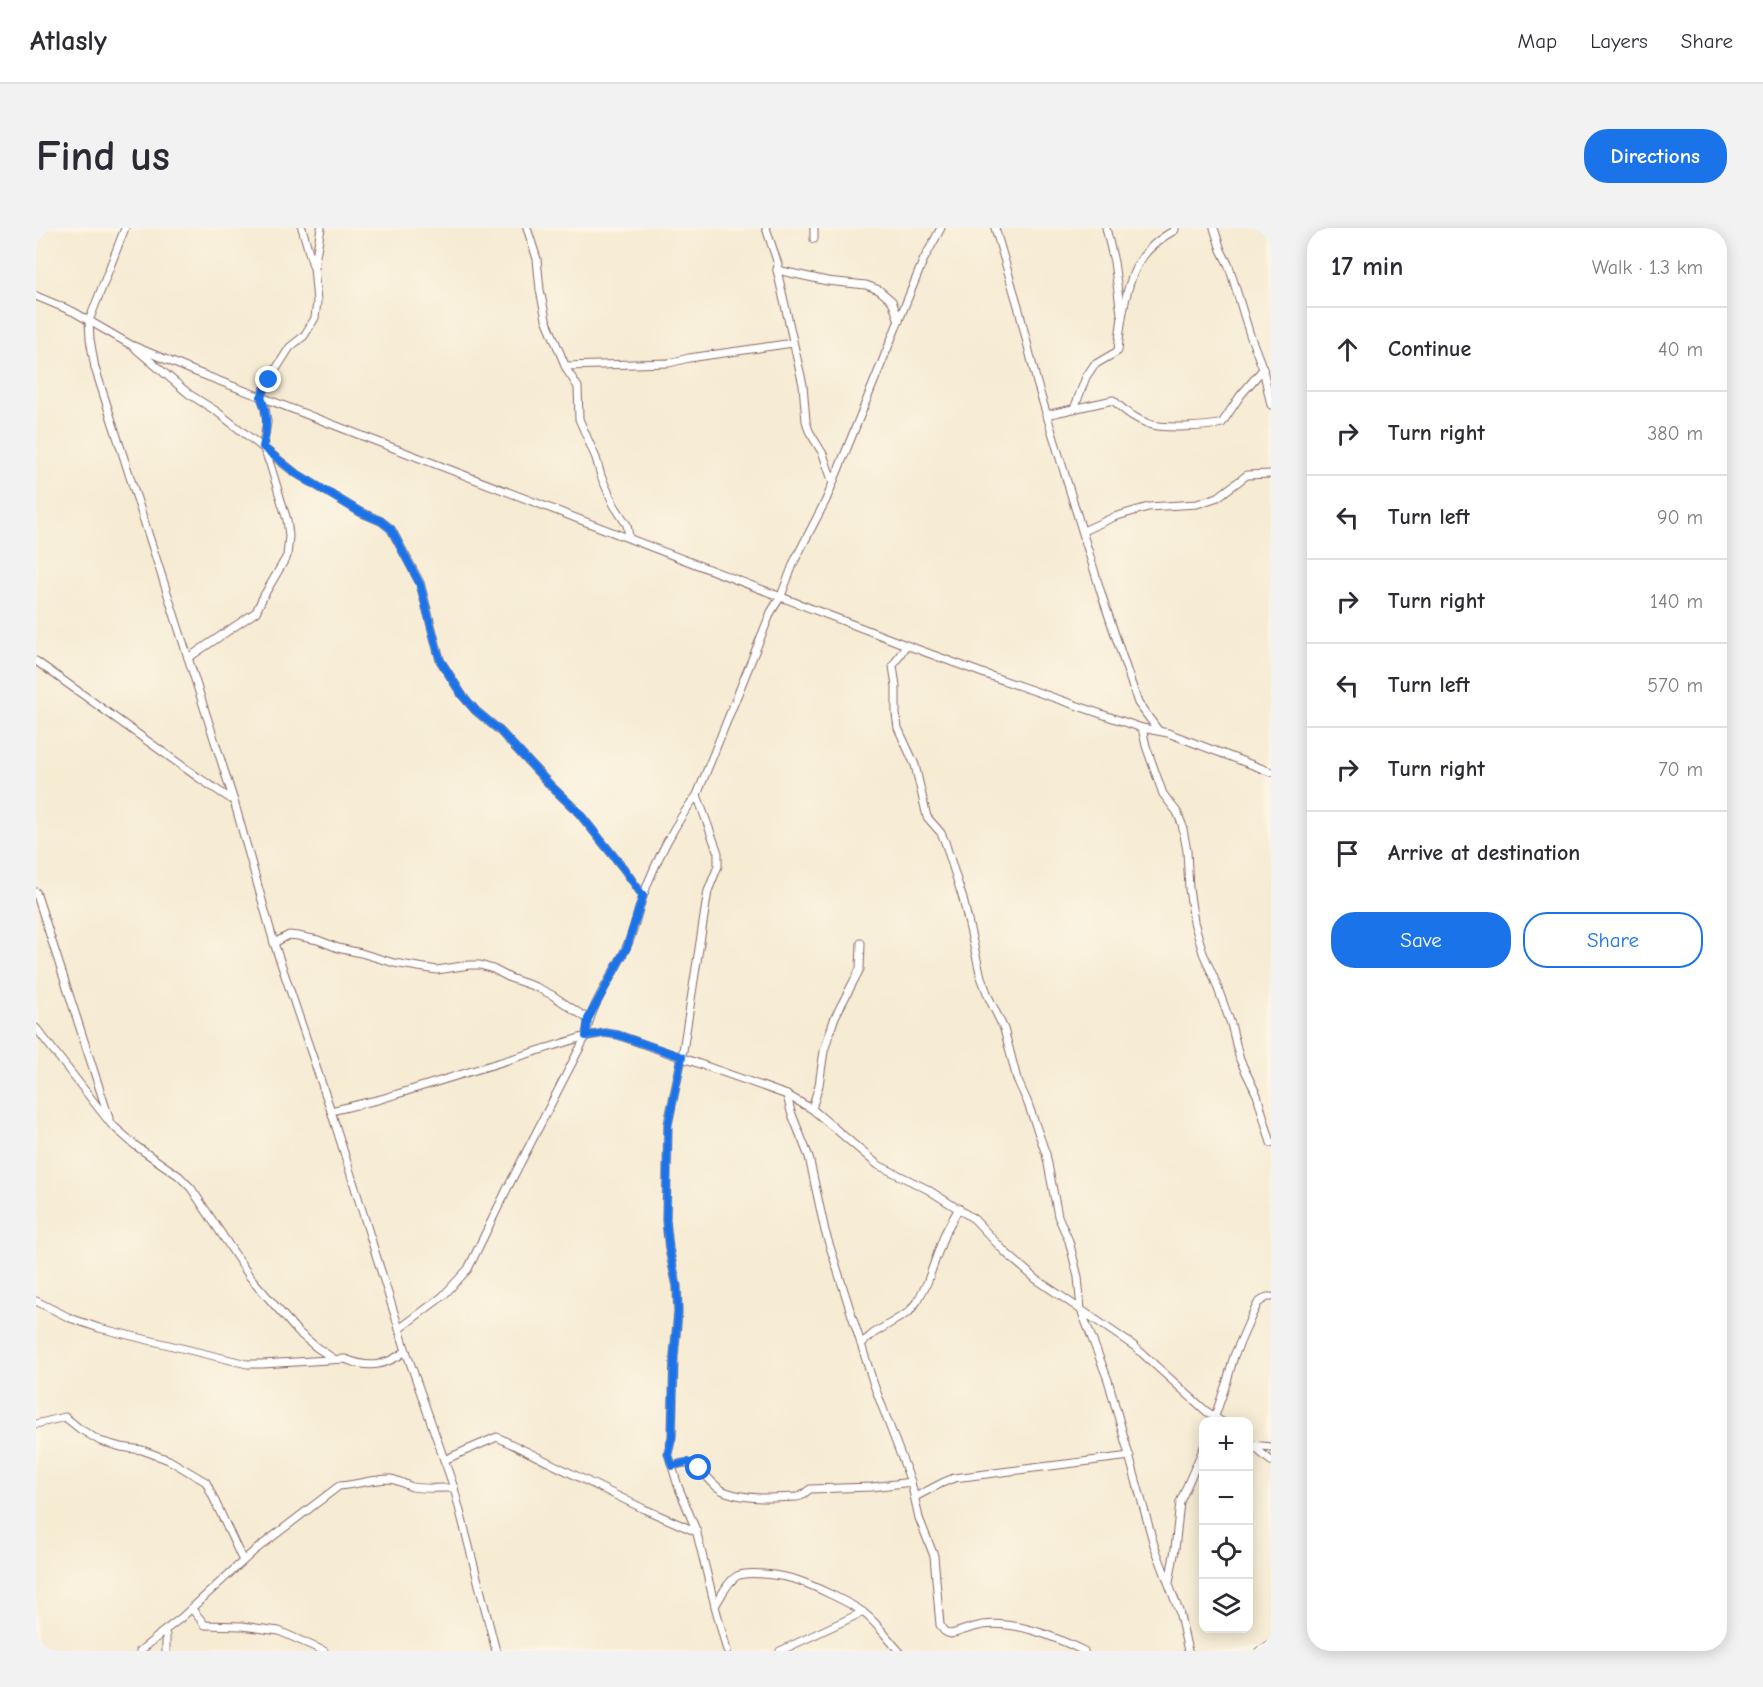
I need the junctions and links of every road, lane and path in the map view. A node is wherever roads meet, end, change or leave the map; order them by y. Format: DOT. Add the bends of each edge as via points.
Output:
graph roads {
  1 [pos="125,228"];
  2 [pos="302,228"];
  3 [pos="331,228"];
  4 [pos="527,228"];
  5 [pos="766,228"];
  6 [pos="814,228"];
  7 [pos="941,228"];
  8 [pos="995,228"];
  9 [pos="1106,228"];
  10 [pos="1175,228"];
  11 [pos="1214,229"];
  12 [pos="321,231"];
  13 [pos="814,239"];
  14 [pos="314,267"];
  15 [pos="777,270"];
  16 [pos="36,296"];
  17 [pos="1122,316"];
  18 [pos="89,321"];
  19 [pos="899,321"];
  20 [pos="793,343"];
  21 [pos="131,345"];
  22 [pos="566,366"];
  23 [pos="1263,369"];
  24 [pos="261,397"];
  25 [pos="1271,405"];
  26 [pos="1074,409"];
  27 [pos="1046,415"];
  28 [pos="263,447"];
  29 [pos="1271,474"];
  30 [pos="833,483"];
  31 [pos="1083,531"];
  32 [pos="629,537"];
  33 [pos="781,596"];
  34 [pos="906,645"];
  35 [pos="188,658"];
  36 [pos="36,660"];
  37 [pos="1142,728"];
  38 [pos="1158,730"];
  39 [pos="1271,772"];
  40 [pos="697,795"];
  41 [pos="234,801"];
  42 [pos="36,892"];
  43 [pos="643,896"];
  44 [pos="274,943"];
  45 [pos="861,943"];
  46 [pos="588,1019"];
  47 [pos="36,1028"];
  48 [pos="586,1036"];
  49 [pos="682,1057"];
  50 [pos="787,1095"];
  51 [pos="812,1109"];
  52 [pos="331,1111"];
  53 [pos="111,1124"];
  54 [pos="1271,1143"];
  55 [pos="959,1208"];
  56 [pos="1271,1297"];
  57 [pos="36,1301"];
  58 [pos="1081,1310"];
  59 [pos="399,1329"];
  60 [pos="861,1344"];
  61 [pos="406,1351"];
  62 [pos="334,1359"];
  63 [pos="1212,1417"];
  64 [pos="1215,1417"];
  65 [pos="36,1424"];
  66 [pos="1253,1444"];
  67 [pos="1253,1446"];
  68 [pos="1271,1447"];
  69 [pos="1130,1456"];
  70 [pos="1199,1457"];
  71 [pos="444,1460"];
  72 [pos="1271,1461"];
  73 [pos="672,1466"];
  74 [pos="911,1482"];
  75 [pos="454,1488"];
  76 [pos="915,1497"];
  77 [pos="697,1532"];
  78 [pos="243,1561"];
  79 [pos="1169,1585"];
  80 [pos="715,1606"];
  81 [pos="192,1608"];
  82 [pos="862,1612"];
  83 [pos="160,1634"];
  84 [pos="1271,1645"];
  85 [pos="140,1651"];
  86 [pos="166,1651"];
  87 [pos="324,1651"];
  88 [pos="496,1651"];
  89 [pos="727,1651"];
  90 [pos="780,1651"];
  91 [pos="899,1651"];
  92 [pos="1084,1651"];
  93 [pos="1188,1651"];
  94 [pos="1260,1651"];
  1 -- 18 [label="street"];
  2 -- 14 [label="street"];
  3 -- 12 [label="street"];
  4 -- 22 [label="street" via="537,259 546,319"];
  5 -- 15 [label="street"];
  6 -- 13 [label="street"];
  7 -- 19 [label="street"];
  8 -- 27 [label="street"];
  9 -- 17 [label="street"];
  10 -- 17 [label="street" via="1139,261"];
  11 -- 23 [label="street"];
  12 -- 14 [label="street"];
  14 -- 24 [label="street" via="315,318 304,336 290,346"];
  15 -- 19 [label="street" via="879,290 892,302"];
  15 -- 20 [label="street"];
  16 -- 18 [label="street"];
  17 -- 26 [label="street" via="1118,351 1094,365"];
  18 -- 21 [label="street"];
  18 -- 35 [label="street" via="96,368"];
  19 -- 30 [label="street"];
  20 -- 22 [label="street" via="669,363"];
  20 -- 30 [label="street" via="806,421"];
  21 -- 24 [label="street"];
  21 -- 28 [label="street" via="189,394"];
  22 -- 32 [label="street" via="578,387 579,419"];
  23 -- 25 [label="street"];
  23 -- 26 [label="street" via="1222,423 1205,427 1152,425 1126,413 1113,400"];
  24 -- 28 [label="street" via="267,422"];
  24 -- 32 [label="street"];
  26 -- 27 [label="street"];
  27 -- 31 [label="street"];
  28 -- 35 [label="street" via="287,520 287,556 256,612"];
  28 -- 43 [label="street" via="294,472 391,529 420,584 440,660 462,695 578,812"];
  29 -- 31 [label="street" via="1247,475 1218,497 1197,504 1148,507"];
  30 -- 33 [label="street"];
  31 -- 38 [label="street" via="1138,703"];
  32 -- 33 [label="street"];
  33 -- 34 [label="street"];
  33 -- 40 [label="street"];
  34 -- 37 [label="street"];
  34 -- 58 [label="street" via="894,666 898,729 915,765 927,817 945,842 981,977 1004,1029 1017,1079 1046,1155 1058,1216 1078,1277"];
  35 -- 41 [label="street"];
  36 -- 41 [label="street"];
  37 -- 38 [label="street"];
  37 -- 54 [label="street" via="1163,794 1182,824 1197,933"];
  38 -- 39 [label="street"];
  40 -- 43 [label="street" via="684,811"];
  40 -- 49 [label="street" via="718,860 708,891"];
  41 -- 44 [label="street"];
  42 -- 53 [label="street"];
  43 -- 46 [label="street" via="627,947"];
  44 -- 46 [label="street" via="289,935 298,936 394,963 437,970 469,965 493,969 537,987"];
  44 -- 52 [label="street"];
  45 -- 51 [label="street" via="860,969 826,1043"];
  46 -- 48 [label="street"];
  47 -- 53 [label="street"];
  48 -- 49 [label="street" via="618,1035"];
  48 -- 52 [label="street"];
  48 -- 59 [label="street" via="468,1269 443,1296"];
  49 -- 50 [label="street"];
  49 -- 73 [label="street" via="668,1125 666,1220 678,1312 668,1453"];
  50 -- 51 [label="street"];
  50 -- 60 [label="street" via="809,1157 825,1231"];
  51 -- 55 [label="street" via="878,1165"];
  52 -- 59 [label="street"];
  53 -- 62 [label="street" via="191,1188 250,1277 298,1332"];
  55 -- 58 [label="street" via="1036,1279"];
  55 -- 60 [label="street" via="918,1300 909,1312"];
  56 -- 64 [label="street" via="1258,1303 1234,1356"];
  57 -- 62 [label="street" via="99,1328 247,1364"];
  58 -- 63 [label="street" via="1134,1346"];
  58 -- 69 [label="street" via="1108,1380"];
  59 -- 61 [label="street"];
  60 -- 74 [label="street"];
  61 -- 62 [label="street" via="392,1361 374,1365"];
  61 -- 71 [label="street"];
  65 -- 78 [label="street" via="65,1417 100,1440 169,1460 206,1482"];
  66 -- 68 [label="street"];
  67 -- 72 [label="street"];
  69 -- 76 [label="street" via="954,1478"];
  69 -- 79 [label="street"];
  70 -- 79 [label="street" via="1180,1502"];
  71 -- 75 [label="street"];
  71 -- 77 [label="street" via="497,1437"];
  73 -- 74 [label="street" via="687,1462 723,1491 744,1498 796,1497 810,1489"];
  73 -- 77 [label="street"];
  74 -- 76 [label="street"];
  75 -- 78 [label="street" via="412,1487 392,1479 339,1486"];
  75 -- 88 [label="street"];
  76 -- 92 [label="street" via="934,1556 943,1631 951,1634 1004,1624"];
  77 -- 80 [label="street"];
  78 -- 81 [label="street"];
  79 -- 93 [label="street"];
  80 -- 82 [label="street" via="735,1578 756,1574 797,1580"];
  80 -- 89 [label="street"];
  81 -- 83 [label="street"];
  81 -- 87 [label="street" via="205,1625 279,1631"];
  82 -- 90 [label="street"];
  82 -- 91 [label="street"];
  83 -- 85 [label="street"];
  83 -- 86 [label="street" via="166,1635"];
  84 -- 94 [label="street"];
}
